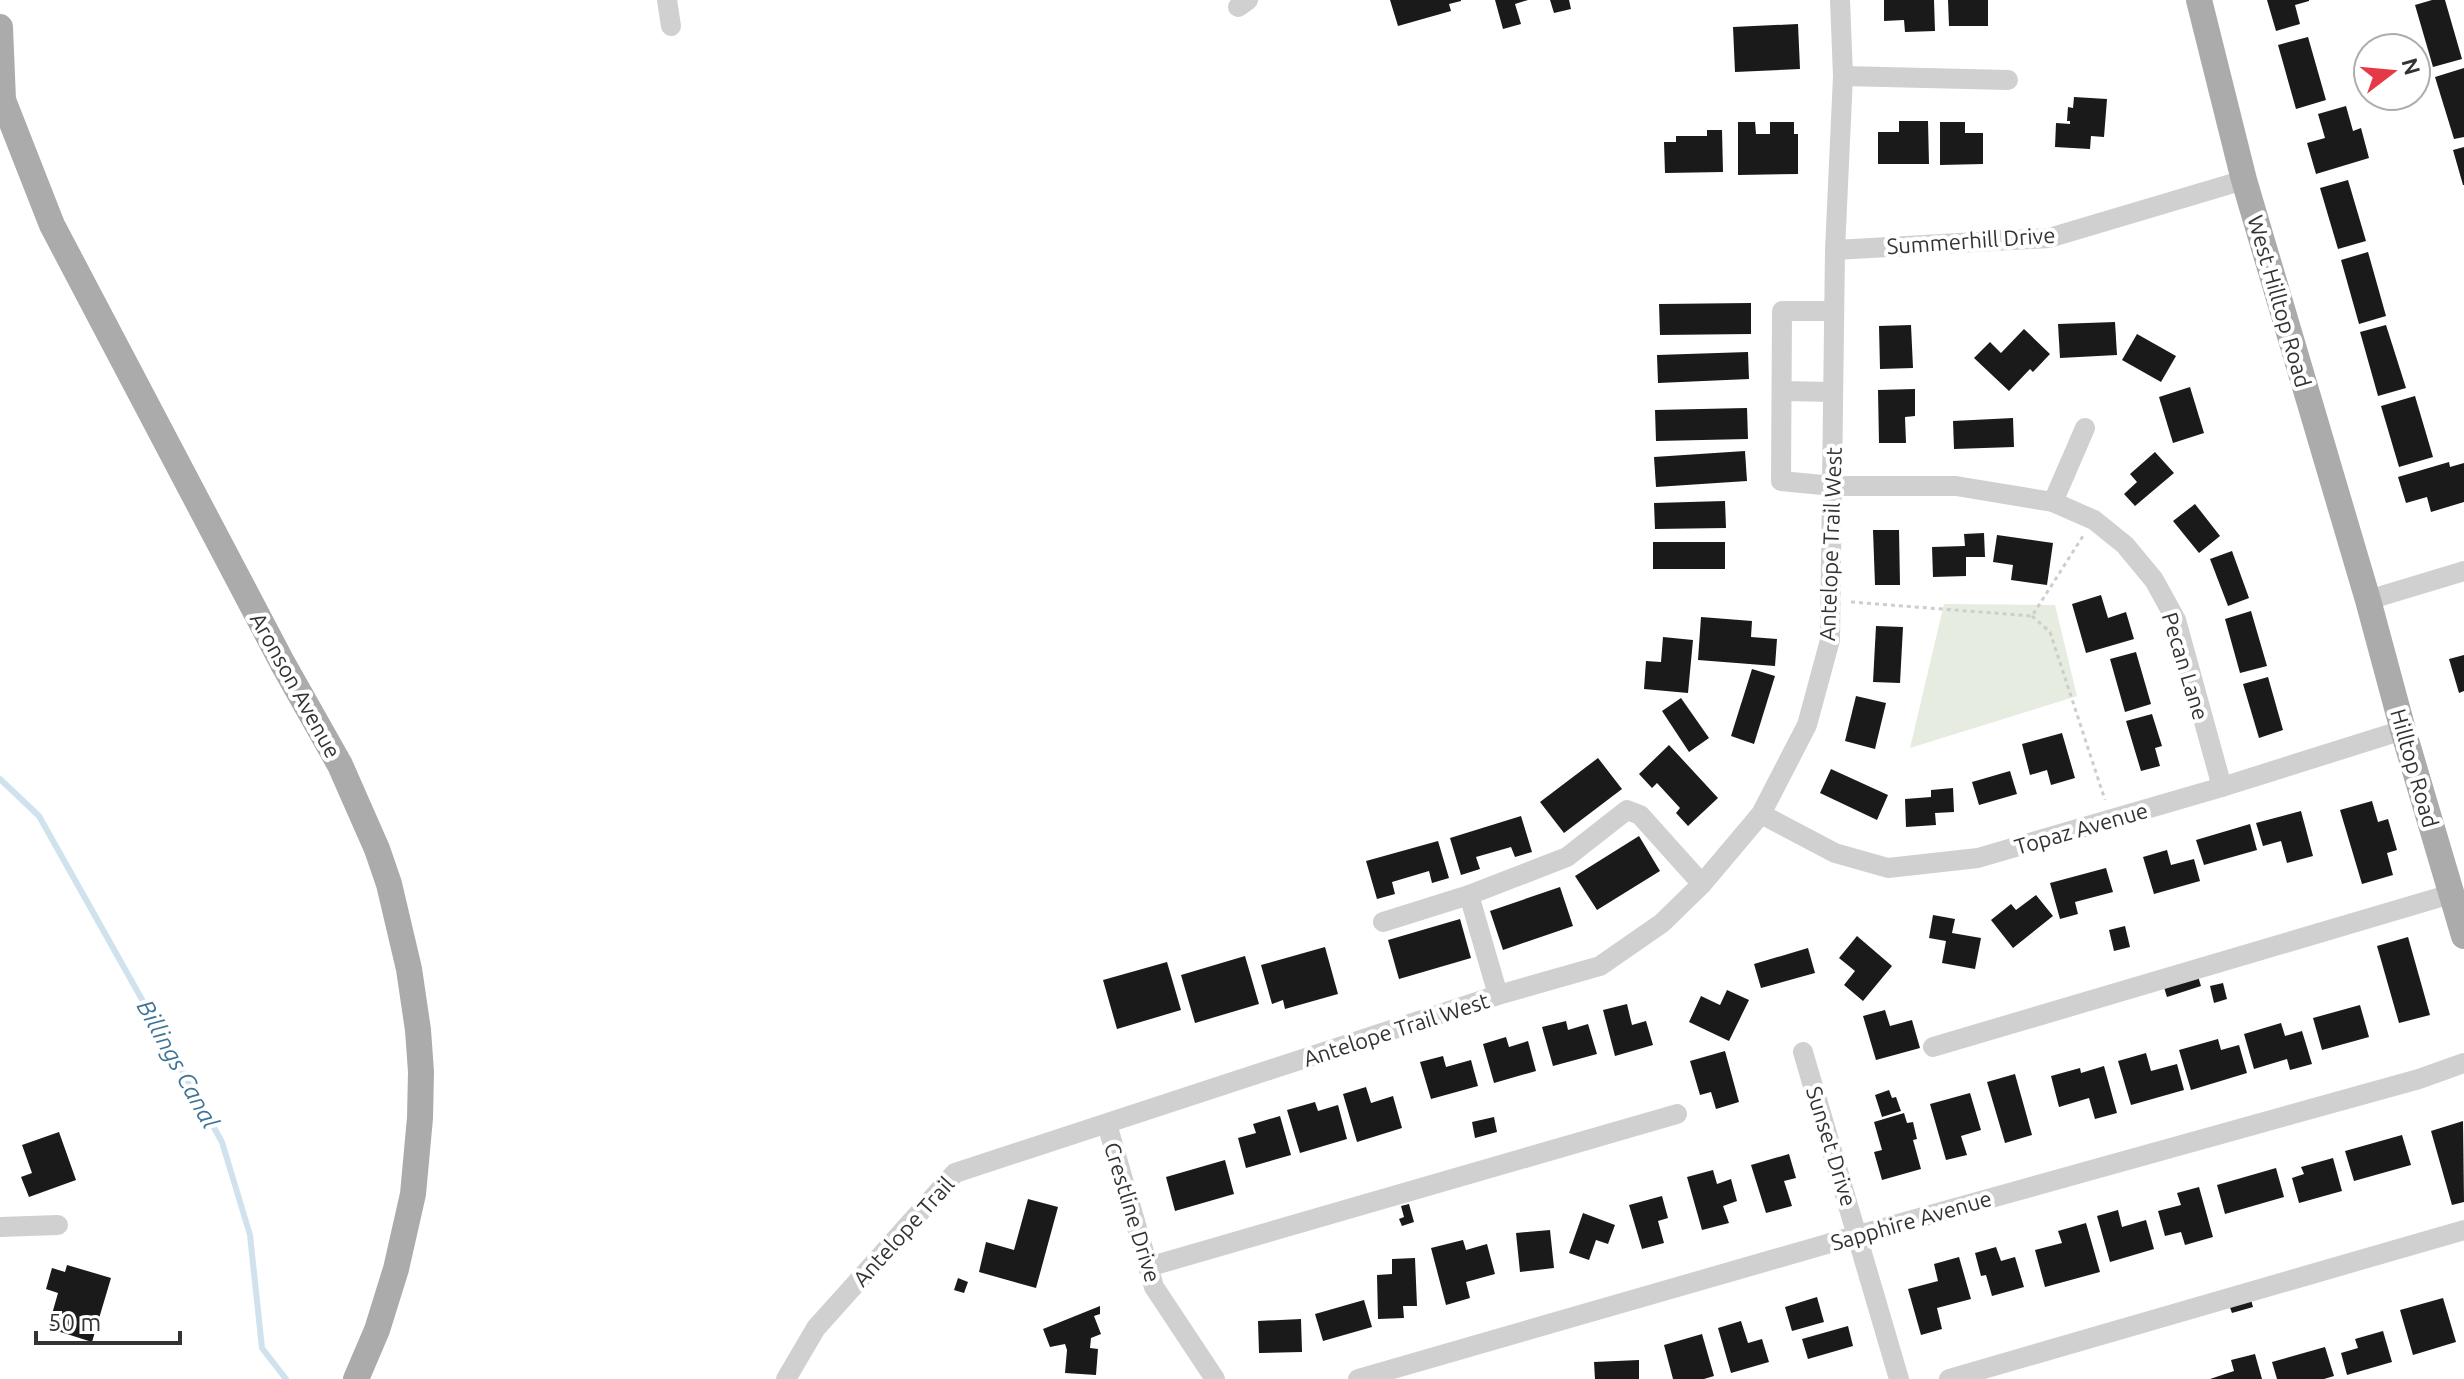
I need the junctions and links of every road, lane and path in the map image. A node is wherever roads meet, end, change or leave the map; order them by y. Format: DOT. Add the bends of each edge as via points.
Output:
graph roads {
  1 [pos="667,0"];
  2 [pos="1840,0"];
  3 [pos="2199,0"];
  4 [pos="671,26"];
  5 [pos="0,27"];
  6 [pos="1843,76"];
  7 [pos="2008,80"];
  8 [pos="2244,180"];
  9 [pos="1835,250"];
  10 [pos="1834,311"];
  11 [pos="1782,391"];
  12 [pos="1833,392"];
  13 [pos="2085,428"];
  14 [pos="1833,486"];
  15 [pos="2053,502"];
  16 [pos="2094,520"];
  17 [pos="2464,571"];
  18 [pos="2368,600"];
  19 [pos="1830,601"];
  20 [pos="2032,616"];
  21 [pos="2403,730"];
  22 [pos="2222,787"];
  23 [pos="1761,814"];
  24 [pos="2111,819"];
  25 [pos="1702,884"];
  26 [pos="2451,894"];
  27 [pos="1469,895"];
  28 [pos="1383,922"];
  29 [pos="2464,936"];
  30 [pos="1498,995"];
  31 [pos="1933,1047"];
  32 [pos="1803,1052"];
  33 [pos="2464,1063"];
  34 [pos="1677,1114"];
  35 [pos="1107,1124"];
  36 [pos="58,1225"];
  37 [pos="0,1227"];
  38 [pos="2464,1230"];
  39 [pos="1858,1235"];
  40 [pos="1148,1267"];
  41 [pos="356,1379"];
  42 [pos="786,1379"];
  43 [pos="1215,1379"];
  44 [pos="1358,1379"];
  45 [pos="1899,1379"];
  46 [pos="1949,1379"];
  1 -- 4 [label="street"];
  2 -- 6 [label="street, Antelope Trail West"];
  3 -- 8 [label="main road, West Hilltop Road"];
  5 -- 41 [label="main road, Aronson Avenue" via="3,100 52,225 340,765 389,884 418,1030 420,1118 413,1194 396,1269"];
  6 -- 7 [label="street"];
  6 -- 9 [label="street, Antelope Trail West"];
  8 -- 9 [label="street, Summerhill Drive" via="2049,238"];
  8 -- 18 [label="main road, West Hilltop Road"];
  9 -- 10 [label="street, Antelope Trail West"];
  10 -- 11 [label="street" via="1782,311"];
  10 -- 12 [label="street, Antelope Trail West"];
  11 -- 12 [label="street"];
  11 -- 14 [label="street, Pecan Lane" via="1781,481"];
  12 -- 14 [label="street, Antelope Trail West"];
  13 -- 15 [label="street"];
  14 -- 15 [label="street, Pecan Lane" via="1956,486"];
  14 -- 19 [label="street, Antelope Trail West"];
  15 -- 16 [label="street, Pecan Lane"];
  16 -- 20 [label="path"];
  16 -- 22 [label="street, Pecan Lane" via="2125,545 2154,580 2176,620"];
  17 -- 18 [label="street"];
  18 -- 21 [label="main road, Hilltop Road"];
  19 -- 20 [label="path"];
  19 -- 23 [label="street, Antelope Trail West" via="1830,640 1807,725"];
  20 -- 24 [label="path" via="2050,632"];
  21 -- 22 [label="street, Topaz Avenue"];
  21 -- 26 [label="main road, Hilltop Road"];
  22 -- 24 [label="street, Topaz Avenue"];
  23 -- 24 [label="street, Topaz Avenue" via="1835,853 1888,868 1978,858"];
  23 -- 25 [label="street, Antelope Trail West"];
  25 -- 27 [label="street" via="1640,815 1627,810 1567,857"];
  25 -- 30 [label="street, Antelope Trail West" via="1662,923 1600,966"];
  26 -- 29 [label="main road, Hilltop Road"];
  26 -- 31 [label="street"];
  27 -- 28 [label="street"];
  27 -- 30 [label="street"];
  30 -- 35 [label="street, Antelope Trail West"];
  32 -- 39 [label="street, Sunset Drive"];
  33 -- 39 [label="street, Sapphire Avenue"];
  34 -- 40 [label="street"];
  35 -- 40 [label="street, Crestline Drive"];
  35 -- 42 [label="street, Antelope Trail" via="955,1173 816,1328"];
  36 -- 37 [label="street"];
  38 -- 46 [label="street"];
  39 -- 44 [label="street, Sapphire Avenue"];
  39 -- 45 [label="street, Sunset Drive"];
  40 -- 43 [label="street, Crestline Drive" via="1154,1287"];
}
